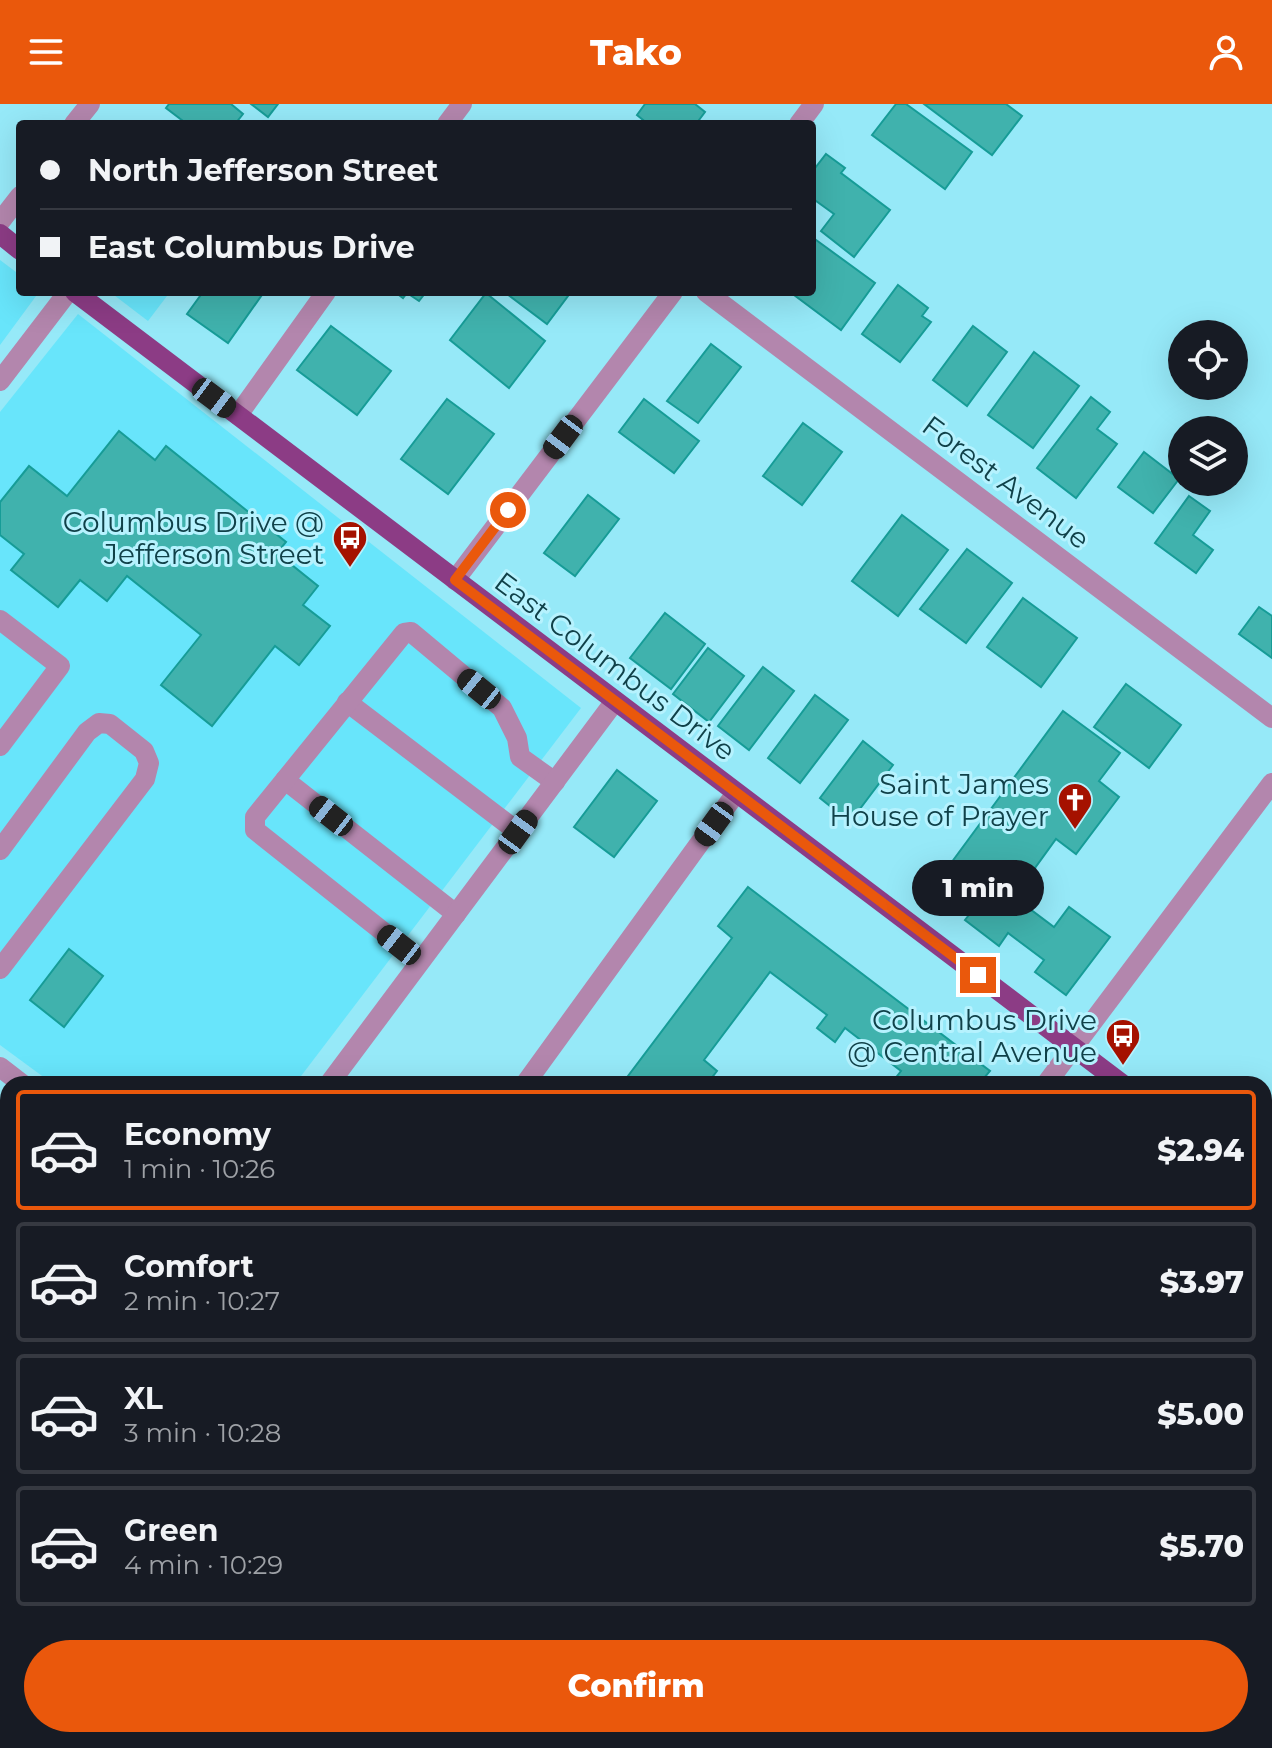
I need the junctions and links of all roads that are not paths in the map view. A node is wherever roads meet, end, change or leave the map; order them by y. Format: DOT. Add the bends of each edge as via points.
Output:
graph roads {
  1 [pos="90,104"];
  2 [pos="77,120"];
  3 [pos="16,201"];
  4 [pos="0,222"];
  5 [pos="0,234"];
  6 [pos="16,247"];
  7 [pos="65,296"];
  8 [pos="80,296"];
  9 [pos="323,296"];
  10 [pos="670,296"];
  11 [pos="711,296"];
  12 [pos="0,381"];
  13 [pos="238,415"];
  14 [pos="455,580"];
  15 [pos="0,620"];
  16 [pos="615,701"];
  17 [pos="347,702"];
  18 [pos="1272,718"];
  19 [pos="0,746"];
  20 [pos="285,780"];
  21 [pos="555,782"];
  22 [pos="1272,783"];
  23 [pos="736,793"];
  24 [pos="518,832"];
  25 [pos="0,850"];
  26 [pos="456,914"];
  27 [pos="420,961"];
  28 [pos="0,969"];
  29 [pos="1074,1048"];
  30 [pos="335,1076"];
  31 [pos="531,1076"];
  32 [pos="1052,1076"];
  33 [pos="1111,1076"];
  1 -- 2 [label="street"];
  3 -- 4 [label="street"];
  5 -- 6 [label="main road"];
  7 -- 12 [label="street"];
  8 -- 13 [label="main road, East Columbus Drive"];
  9 -- 13 [label="street"];
  10 -- 14 [label="street"];
  11 -- 18 [label="street, Forest Avenue"];
  13 -- 14 [label="main road, East Columbus Drive"];
  14 -- 16 [label="main road, East Columbus Drive"];
  15 -- 19 [label="street" via="60,666"];
  16 -- 21 [label="street"];
  16 -- 23 [label="main road, East Columbus Drive"];
  17 -- 20 [label="street"];
  17 -- 21 [label="street" via="404,633 411,632 502,708 520,757"];
  17 -- 24 [label="street"];
  20 -- 26 [label="street"];
  20 -- 27 [label="street" via="255,817 255,830"];
  21 -- 24 [label="street"];
  22 -- 29 [label="street"];
  23 -- 29 [label="main road, East Columbus Drive"];
  23 -- 31 [label="street"];
  24 -- 26 [label="street"];
  25 -- 28 [label="street" via="99,723 110,724 144,751 149,763 145,779"];
  26 -- 27 [label="street"];
  27 -- 30 [label="street"];
  29 -- 32 [label="street"];
  29 -- 33 [label="main road, East Columbus Drive"];
}
